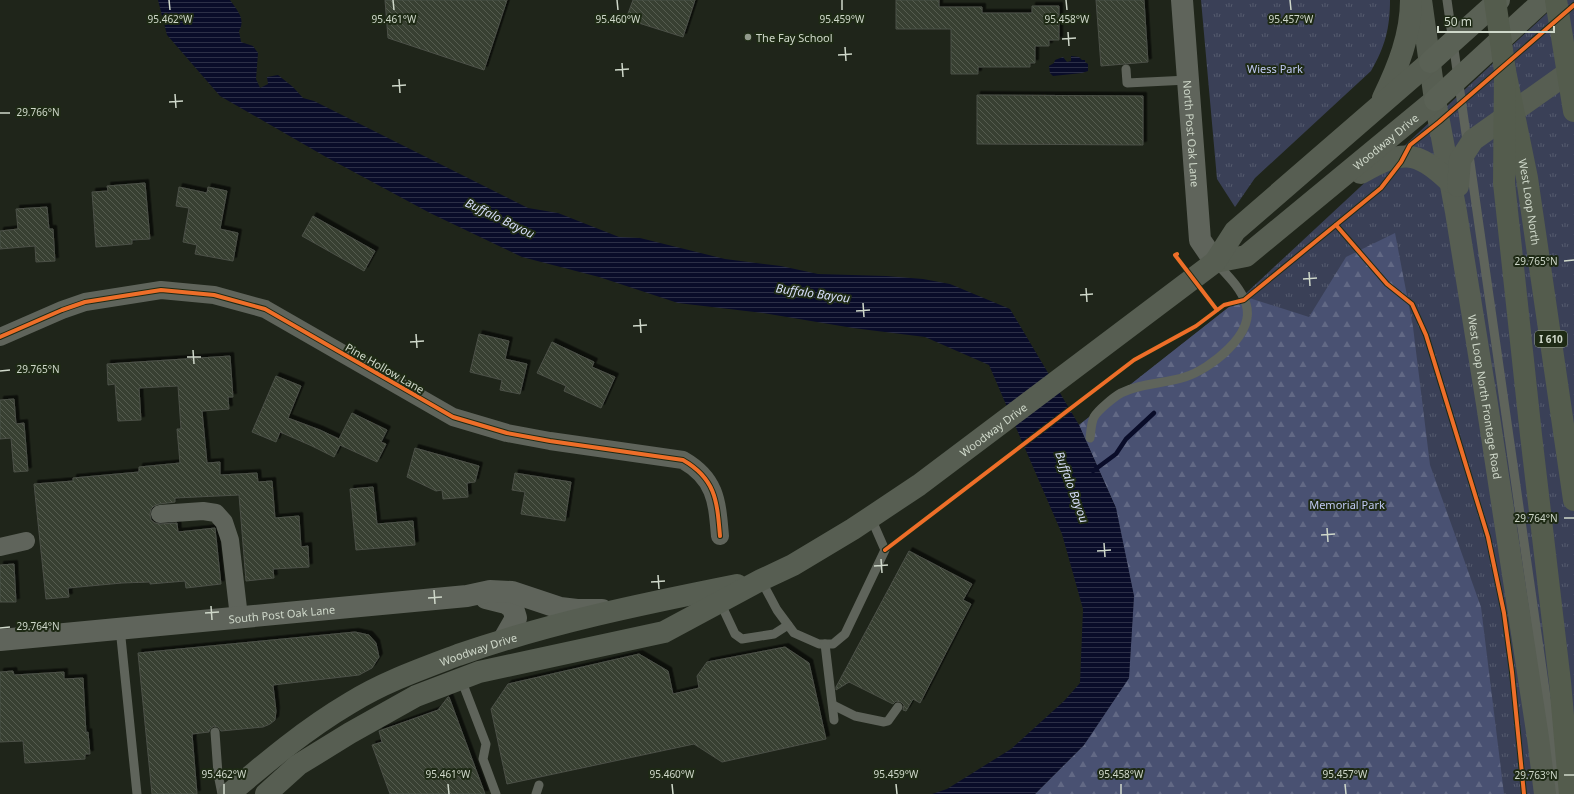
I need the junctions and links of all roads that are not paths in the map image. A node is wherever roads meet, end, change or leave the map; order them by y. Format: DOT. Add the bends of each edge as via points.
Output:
graph roads {
  1 [pos="1182,0"];
  2 [pos="1411,0"];
  3 [pos="1421,0"];
  4 [pos="1447,0"];
  5 [pos="1494,0"];
  6 [pos="1499,0"];
  7 [pos="1544,0"];
  8 [pos="1556,0"];
  9 [pos="1430,62"];
  10 [pos="1126,69"];
  11 [pos="1505,71"];
  12 [pos="1574,72"];
  13 [pos="1188,80"];
  14 [pos="1435,100"];
  15 [pos="1379,106"];
  16 [pos="1574,111"];
  17 [pos="1450,182"];
  18 [pos="1318,197"];
  19 [pos="1456,212"];
  20 [pos="1215,262"];
  21 [pos="0,337"];
  22 [pos="1090,438"];
  23 [pos="1574,500"];
  24 [pos="160,514"];
  25 [pos="871,518"];
  26 [pos="720,536"];
  27 [pos="26,542"];
  28 [pos="0,548"];
  29 [pos="761,580"];
  30 [pos="467,596"];
  31 [pos="720,602"];
  32 [pos="611,611"];
  33 [pos="239,617"];
  34 [pos="788,625"];
  35 [pos="120,628"];
  36 [pos="504,639"];
  37 [pos="0,640"];
  38 [pos="826,644"];
  39 [pos="453,657"];
  40 [pos="461,679"];
  41 [pos="833,705"];
  42 [pos="898,707"];
  43 [pos="834,720"];
  44 [pos="215,732"];
  45 [pos="283,748"];
  46 [pos="298,765"];
  47 [pos="539,784"];
  48 [pos="137,794"];
  49 [pos="222,794"];
  50 [pos="229,794"];
  51 [pos="266,794"];
  52 [pos="496,794"];
  53 [pos="536,794"];
  54 [pos="1545,794"];
  55 [pos="1558,794"];
  56 [pos="1570,794"];
  1 -- 13 [label="street, North Post Oak Lane"];
  2 -- 15 [label="main road" via="1411,12 1402,53"];
  3 -- 9 [label="main road, West Loop North Frontage Road"];
  4 -- 55 [label="lane"];
  5 -- 11 [label="highway, West Loop North / I 610"];
  6 -- 9 [label="main road, Woodway Drive"];
  7 -- 14 [label="main road, Woodway Drive"];
  8 -- 16 [label="highway"];
  9 -- 14 [label="main road, West Loop North Frontage Road"];
  9 -- 15 [label="main road, Woodway Drive"];
  10 -- 13 [label="lane" via="1127,83"];
  11 -- 23 [label="highway, West Loop North / I 610" via="1527,178"];
  11 -- 56 [label="highway" via="1504,183 1560,682"];
  12 -- 19 [label="main road" via="1569,72 1473,140 1460,160"];
  13 -- 20 [label="street, North Post Oak Lane" via="1200,240"];
  14 -- 17 [label="main road, West Loop North Frontage Road"];
  14 -- 18 [label="main road, Woodway Drive"];
  15 -- 20 [label="main road, Woodway Drive" via="1236,231"];
  17 -- 18 [label="main road" via="1436,169 1405,155 1378,163"];
  17 -- 19 [label="main road, West Loop North Frontage Road"];
  18 -- 20 [label="main road, Woodway Drive" via="1246,256"];
  19 -- 54 [label="main road, West Loop North Frontage Road"];
  20 -- 22 [label="lane" via="1236,284 1246,304 1248,317 1244,331 1229,349 1207,366 1186,377 1120,393 1094,418"];
  20 -- 25 [label="main road, Woodway Drive" via="919,485"];
  21 -- 26 [label="street, Pine Hollow Lane" via="84,302 161,290 214,295 265,309 453,417 507,433 682,460 694,466 712,488"];
  24 -- 33 [label="street" via="203,511 216,513 224,522 230,540"];
  25 -- 29 [label="main road, Woodway Drive" via="793,566"];
  25 -- 38 [label="lane" via="885,550 845,634 833,644"];
  27 -- 28 [label="street"];
  29 -- 31 [label="main road, Woodway Drive"];
  29 -- 32 [label="main road, Woodway Drive"];
  29 -- 34 [label="lane"];
  30 -- 32 [label="street, South Post Oak Lane" via="490,591 512,592 560,608"];
  30 -- 33 [label="street, South Post Oak Lane"];
  30 -- 36 [label="street, South Post Oak Lane" via="506,603 513,608 516,618"];
  31 -- 34 [label="lane" via="735,634 742,639 774,634"];
  31 -- 40 [label="main road, Woodway Drive" via="664,632 479,672"];
  32 -- 36 [label="main road, Woodway Drive"];
  33 -- 35 [label="street, South Post Oak Lane"];
  34 -- 38 [label="lane" via="794,633 819,644"];
  35 -- 37 [label="street, South Post Oak Lane"];
  35 -- 48 [label="lane"];
  36 -- 39 [label="main road, Woodway Drive"];
  38 -- 41 [label="lane"];
  39 -- 40 [label="main road"];
  39 -- 45 [label="main road, Woodway Drive" via="410,672 350,702"];
  40 -- 46 [label="main road, Woodway Drive" via="416,696"];
  40 -- 52 [label="lane" via="486,744 483,759"];
  41 -- 42 [label="lane" via="855,716 884,722 888,721"];
  41 -- 43 [label="lane"];
  44 -- 49 [label="lane"];
  45 -- 46 [label="main road"];
  45 -- 50 [label="main road, Woodway Drive"];
  46 -- 51 [label="main road, Woodway Drive"];
  47 -- 53 [label="lane"];
}
